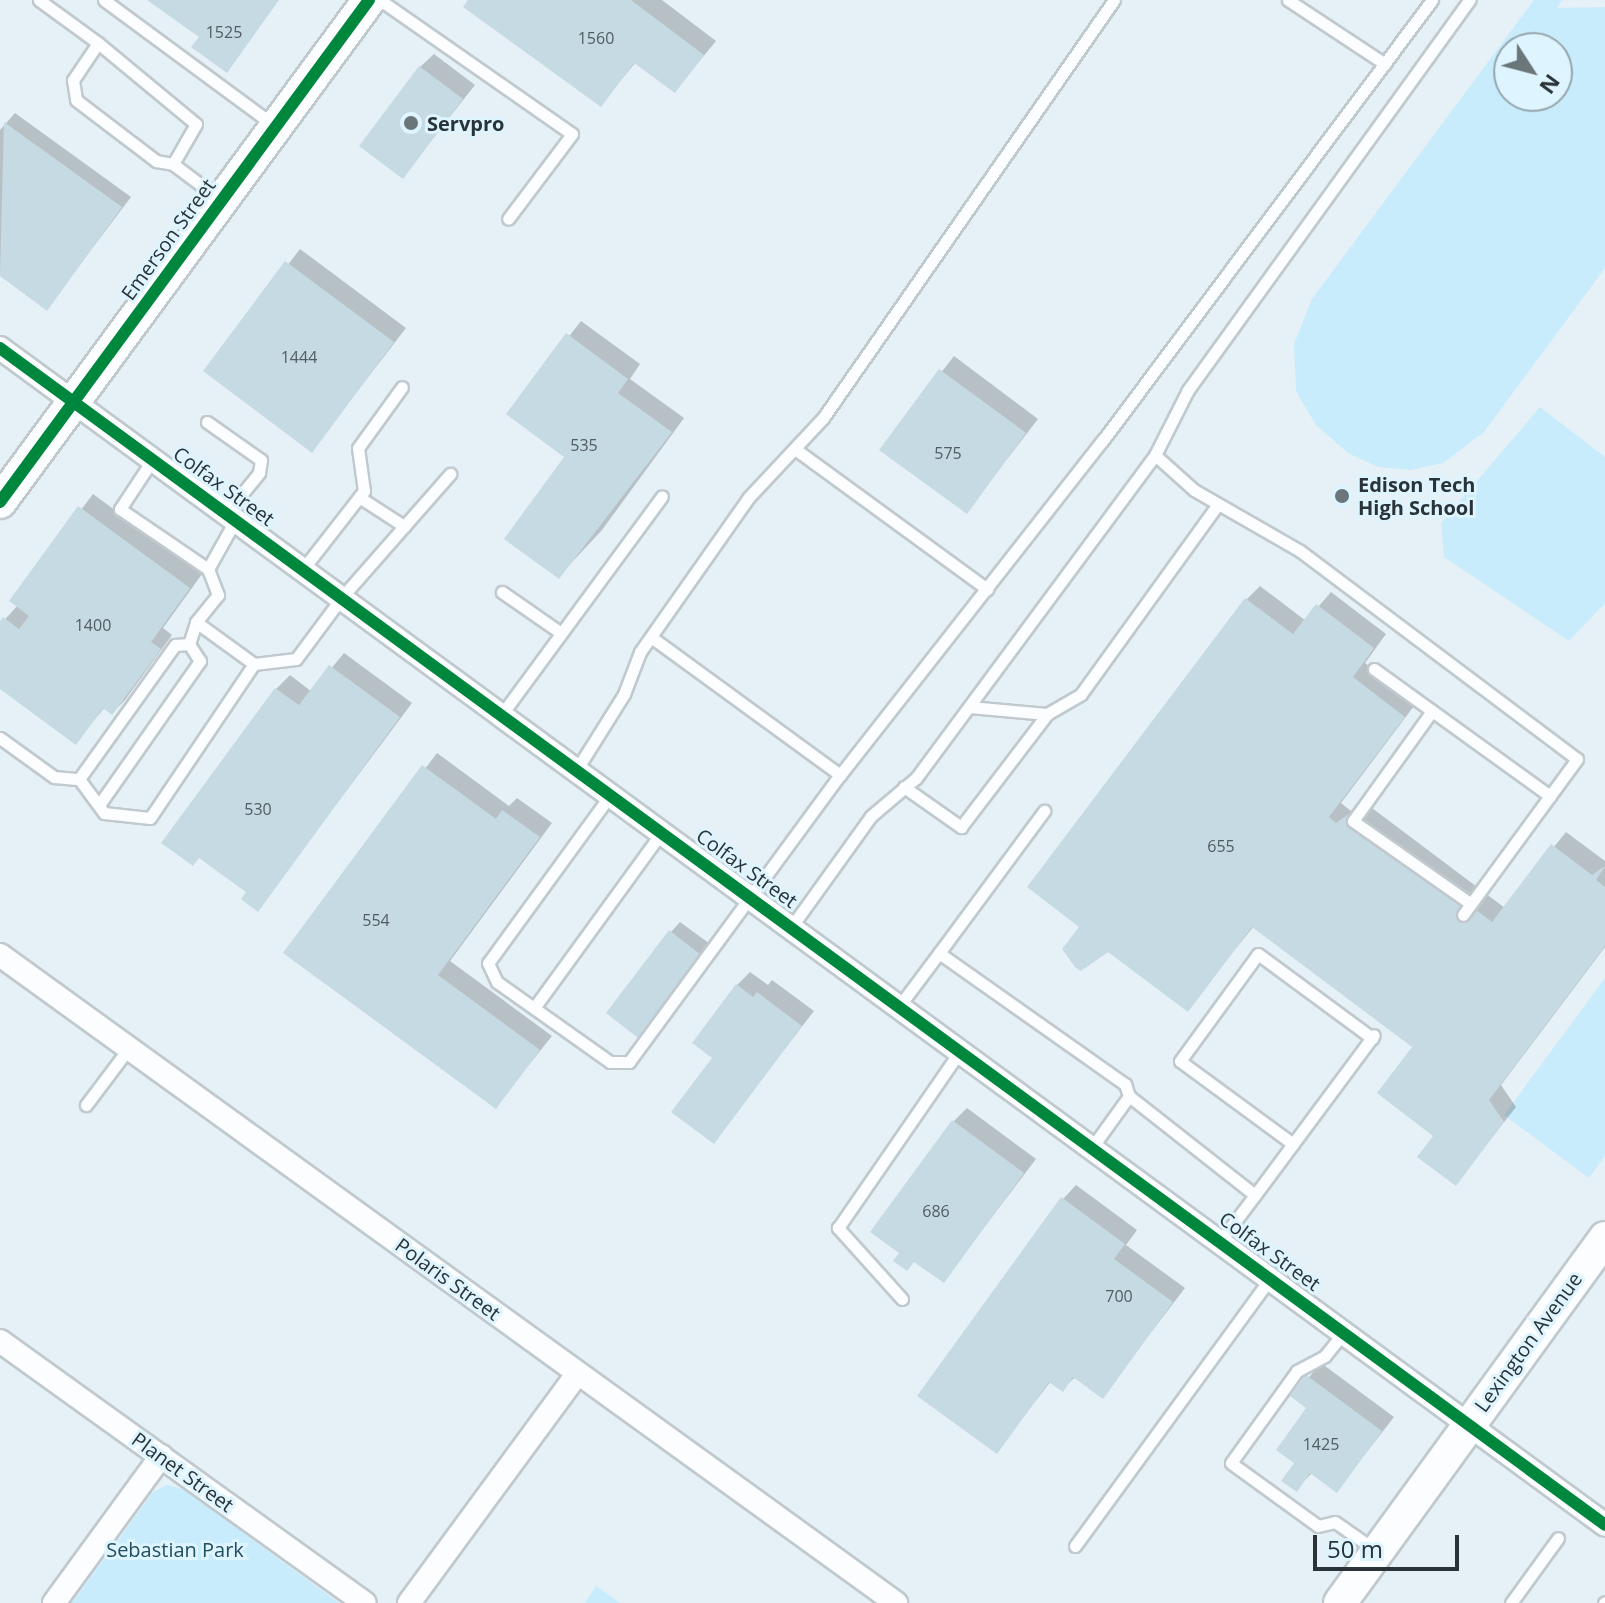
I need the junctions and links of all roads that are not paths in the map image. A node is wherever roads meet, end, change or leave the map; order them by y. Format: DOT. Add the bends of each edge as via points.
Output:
graph roads {
  1 [pos="39,0"];
  2 [pos="104,0"];
  3 [pos="1114,0"];
  4 [pos="1288,0"];
  5 [pos="1432,0"];
  6 [pos="1469,0"];
  7 [pos="365,2"];
  8 [pos="98,43"];
  9 [pos="1385,64"];
  10 [pos="276,127"];
  11 [pos="173,164"];
  12 [pos="222,200"];
  13 [pos="508,219"];
  14 [pos="0,348"];
  15 [pos="402,387"];
  16 [pos="74,401"];
  17 [pos="207,422"];
  18 [pos="795,449"];
  19 [pos="1155,455"];
  20 [pos="153,459"];
  21 [pos="450,474"];
  22 [pos="662,496"];
  23 [pos="359,497"];
  24 [pos="0,502"];
  25 [pos="1218,504"];
  26 [pos="232,516"];
  27 [pos="404,526"];
  28 [pos="208,569"];
  29 [pos="303,569"];
  30 [pos="987,589"];
  31 [pos="502,592"];
  32 [pos="342,597"];
  33 [pos="196,622"];
  34 [pos="561,633"];
  35 [pos="651,637"];
  36 [pos="189,644"];
  37 [pos="254,664"];
  38 [pos="1374,669"];
  39 [pos="969,707"];
  40 [pos="1432,711"];
  41 [pos="502,714"];
  42 [pos="1047,714"];
  43 [pos="0,738"];
  44 [pos="577,769"];
  45 [pos="840,775"];
  46 [pos="79,779"];
  47 [pos="904,787"];
  48 [pos="611,794"];
  49 [pos="1550,796"];
  50 [pos="99,805"];
  51 [pos="1044,811"];
  52 [pos="662,831"];
  53 [pos="751,896"];
  54 [pos="1471,904"];
  55 [pos="1463,915"];
  56 [pos="792,926"];
  57 [pos="939,953"];
  58 [pos="0,955"];
  59 [pos="900,1005"];
  60 [pos="534,1008"];
  61 [pos="129,1048"];
  62 [pos="961,1050"];
  63 [pos="1129,1096"];
  64 [pos="86,1105"];
  65 [pos="1293,1144"];
  66 [pos="1093,1146"];
  67 [pos="1255,1195"];
  68 [pos="1605,1238"];
  69 [pos="1221,1240"];
  70 [pos="1271,1276"];
  71 [pos="902,1299"];
  72 [pos="1345,1331"];
  73 [pos="0,1341"];
  74 [pos="578,1373"];
  75 [pos="1470,1422"];
  76 [pos="161,1456"];
  77 [pos="1605,1525"];
  78 [pos="1558,1538"];
  79 [pos="1075,1546"];
  80 [pos="1377,1551"];
  81 [pos="54,1603"];
  82 [pos="365,1603"];
  83 [pos="409,1603"];
  84 [pos="896,1603"];
  85 [pos="1340,1603"];
  86 [pos="1511,1603"];
  1 -- 8 [label="lane"];
  2 -- 10 [label="lane"];
  3 -- 18 [label="lane" via="823,418"];
  4 -- 9 [label="lane"];
  5 -- 9 [label="lane"];
  6 -- 19 [label="lane" via="1188,390"];
  7 -- 10 [label="street, Emerson Street"];
  7 -- 13 [label="lane" via="572,134"];
  8 -- 11 [label="lane" via="196,124"];
  8 -- 11 [label="lane" via="73,80 76,100 156,161"];
  9 -- 30 [label="lane"];
  10 -- 12 [label="street, Emerson Street"];
  11 -- 12 [label="lane"];
  12 -- 16 [label="street, Emerson Street"];
  14 -- 16 [label="street, Colfax Street"];
  15 -- 23 [label="lane" via="358,448 364,468"];
  16 -- 20 [label="street, Colfax Street"];
  16 -- 24 [label="street, Emerson Street"];
  17 -- 26 [label="lane" via="261,460 259,473"];
  18 -- 30 [label="lane"];
  18 -- 35 [label="lane" via="749,497"];
  19 -- 25 [label="lane"];
  19 -- 39 [label="lane"];
  20 -- 26 [label="street, Colfax Street"];
  20 -- 28 [label="lane" via="120,509"];
  21 -- 27 [label="lane"];
  22 -- 34 [label="lane"];
  23 -- 27 [label="lane"];
  23 -- 29 [label="lane"];
  25 -- 42 [label="lane" via="1081,694"];
  25 -- 49 [label="lane" via="1300,551 1577,759"];
  26 -- 28 [label="lane"];
  26 -- 29 [label="street, Colfax Street"];
  27 -- 32 [label="lane"];
  28 -- 33 [label="lane" via="218,595"];
  29 -- 32 [label="street, Colfax Street"];
  30 -- 45 [label="lane"];
  31 -- 34 [label="lane"];
  32 -- 37 [label="lane" via="296,659"];
  32 -- 41 [label="street, Colfax Street"];
  33 -- 36 [label="lane"];
  33 -- 37 [label="lane"];
  34 -- 41 [label="lane"];
  35 -- 44 [label="lane" via="624,694"];
  35 -- 45 [label="lane"];
  36 -- 46 [label="lane" via="175,645"];
  36 -- 50 [label="lane" via="200,661"];
  37 -- 50 [label="lane" via="150,818 104,813"];
  38 -- 40 [label="lane"];
  39 -- 42 [label="lane"];
  39 -- 47 [label="lane"];
  40 -- 49 [label="lane"];
  40 -- 54 [label="lane" via="1353,821"];
  41 -- 44 [label="street, Colfax Street"];
  42 -- 47 [label="lane" via="961,827"];
  43 -- 46 [label="lane" via="54,777"];
  44 -- 48 [label="street, Colfax Street"];
  45 -- 53 [label="lane"];
  46 -- 50 [label="lane"];
  47 -- 56 [label="lane" via="871,816"];
  48 -- 52 [label="street, Colfax Street"];
  48 -- 60 [label="lane" via="488,963 497,982"];
  49 -- 54 [label="lane"];
  51 -- 57 [label="lane"];
  52 -- 53 [label="street, Colfax Street"];
  52 -- 60 [label="lane"];
  53 -- 56 [label="street, Colfax Street"];
  53 -- 60 [label="lane" via="629,1062 610,1062"];
  54 -- 55 [label="lane"];
  56 -- 59 [label="street, Colfax Street"];
  57 -- 59 [label="lane"];
  57 -- 63 [label="lane" via="1125,1084"];
  58 -- 61 [label="street, Polaris Street"];
  59 -- 62 [label="street, Colfax Street"];
  61 -- 64 [label="lane"];
  61 -- 74 [label="street, Polaris Street"];
  62 -- 66 [label="street, Colfax Street"];
  62 -- 71 [label="lane" via="838,1228"];
  63 -- 66 [label="lane"];
  63 -- 67 [label="lane"];
  65 -- 65 [label="lane" via="1374,1035 1258,954 1180,1061"];
  65 -- 67 [label="lane"];
  66 -- 69 [label="street, Colfax Street"];
  67 -- 69 [label="lane"];
  68 -- 75 [label="street, Lexington Avenue"];
  69 -- 70 [label="street, Colfax Street"];
  70 -- 72 [label="street, Colfax Street"];
  70 -- 79 [label="lane"];
  72 -- 75 [label="street, Colfax Street"];
  72 -- 80 [label="lane" via="1325,1356 1297,1371 1231,1463 1318,1526 1335,1522"];
  73 -- 76 [label="street, Planet Street"];
  74 -- 83 [label="street"];
  74 -- 84 [label="street, Polaris Street"];
  75 -- 77 [label="street, Colfax Street"];
  75 -- 80 [label="street, Lexington Avenue"];
  76 -- 81 [label="street"];
  76 -- 82 [label="street, Planet Street"];
  78 -- 86 [label="lane"];
  80 -- 85 [label="street, Lexington Avenue"];
}
